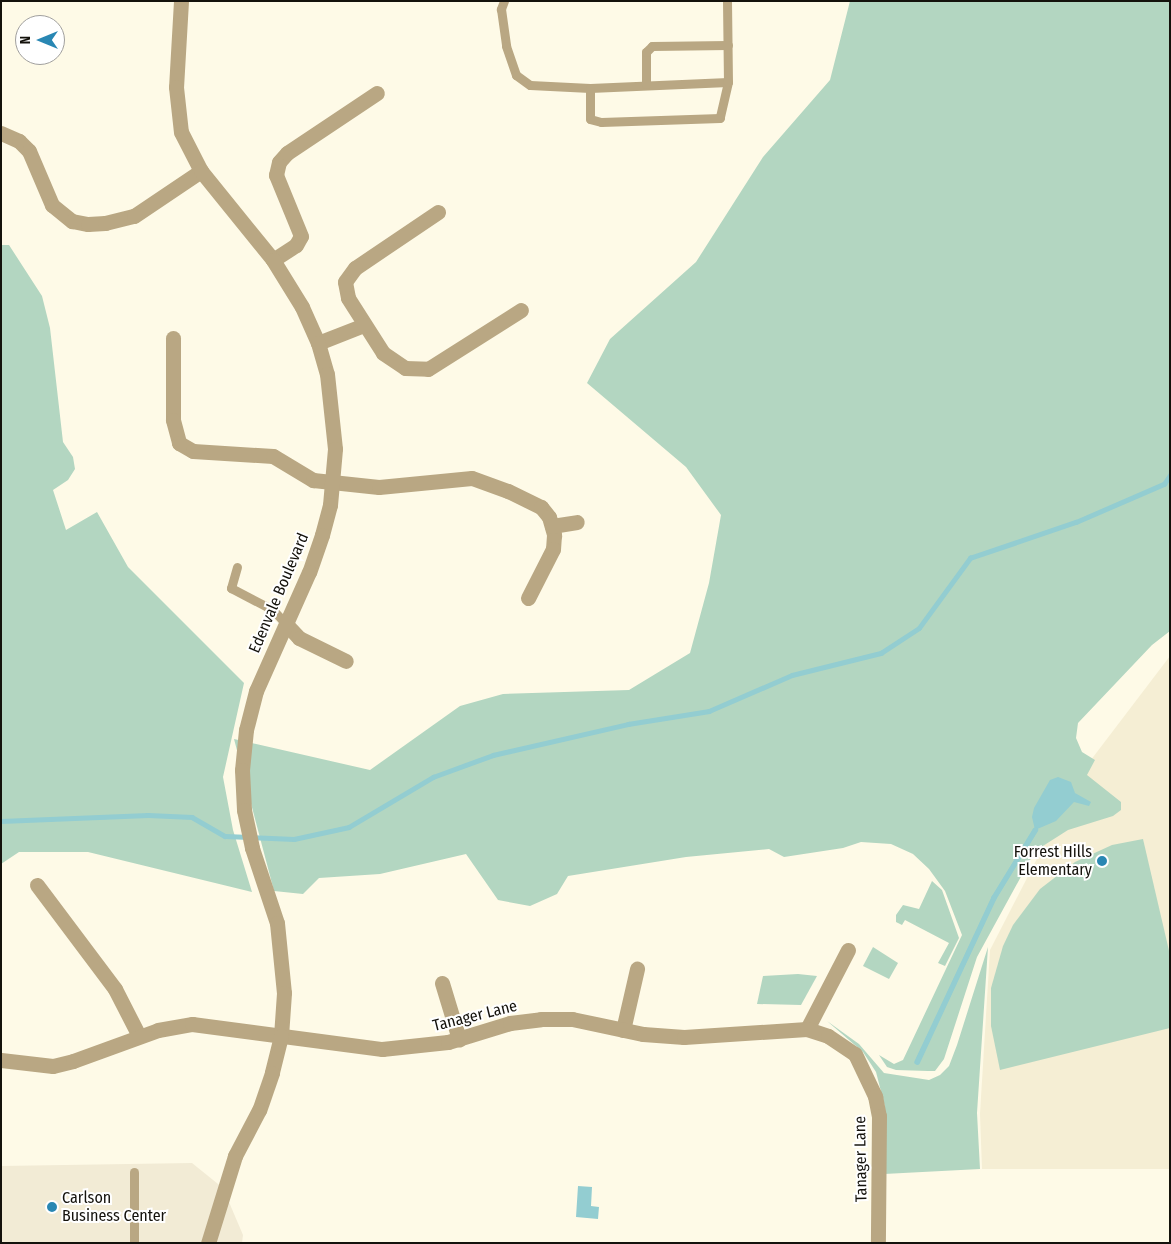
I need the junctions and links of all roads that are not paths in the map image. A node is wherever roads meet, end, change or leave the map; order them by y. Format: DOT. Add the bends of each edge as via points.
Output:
graph roads {
  1 [pos="181,1"];
  2 [pos="504,1"];
  3 [pos="727,1"];
  4 [pos="728,45"];
  5 [pos="728,82"];
  6 [pos="646,84"];
  7 [pos="590,88"];
  8 [pos="377,93"];
  9 [pos="1,133"];
  10 [pos="201,171"];
  11 [pos="438,212"];
  12 [pos="273,260"];
  13 [pos="521,310"];
  14 [pos="364,325"];
  15 [pos="173,338"];
  16 [pos="318,343"];
  17 [pos="333,482"];
  18 [pos="577,522"];
  19 [pos="552,526"];
  20 [pos="237,567"];
  21 [pos="528,598"];
  22 [pos="286,624"];
  23 [pos="346,661"];
  24 [pos="37,884"];
  25 [pos="848,950"];
  26 [pos="637,969"];
  27 [pos="442,984"];
  28 [pos="807,1029"];
  29 [pos="623,1030"];
  30 [pos="139,1036"];
  31 [pos="280,1036"];
  32 [pos="459,1039"];
  33 [pos="1,1060"];
  34 [pos="134,1172"];
  35 [pos="222,1194"];
  36 [pos="134,1243"];
  37 [pos="208,1243"];
  38 [pos="218,1243"];
  39 [pos="878,1243"];
  1 -- 10 [label="street, Edenvale Boulevard" via="177,108 181,132"];
  2 -- 7 [label="lane" via="501,9 506,46 516,75 530,85"];
  3 -- 4 [label="lane"];
  4 -- 5 [label="lane"];
  4 -- 6 [label="lane" via="652,46 646,52"];
  5 -- 6 [label="lane"];
  5 -- 7 [label="lane" via="720,118 601,122 590,119"];
  6 -- 7 [label="lane"];
  8 -- 12 [label="street" via="287,153 279,162 276,175 301,236 296,246"];
  9 -- 10 [label="street" via="30,151 52,206 72,221 105,223 134,216"];
  10 -- 12 [label="street, Edenvale Boulevard"];
  11 -- 14 [label="street" via="348,274 344,290"];
  12 -- 16 [label="street, Edenvale Boulevard" via="302,307"];
  13 -- 14 [label="street" via="440,364 416,370 393,363"];
  14 -- 16 [label="street"];
  15 -- 17 [label="street" via="173,420 179,443 193,451 273,456 312,480"];
  16 -- 17 [label="street, Edenvale Boulevard" via="333,411"];
  17 -- 19 [label="street" via="379,487 472,478 540,507"];
  17 -- 22 [label="street, Edenvale Boulevard" via="322,535"];
  18 -- 19 [label="street"];
  19 -- 21 [label="street" via="553,550"];
  20 -- 22 [label="lane" via="231,588 274,610"];
  22 -- 23 [label="street" via="299,638"];
  22 -- 31 [label="street, Edenvale Boulevard" via="256,691 246,730 242,770 244,810 252,848 277,922 282,956"];
  24 -- 30 [label="street" via="116,988"];
  25 -- 28 [label="street"];
  26 -- 29 [label="street"];
  27 -- 32 [label="street"];
  28 -- 29 [label="street, Tanager Lane" via="684,1037"];
  28 -- 39 [label="street, Tanager Lane" via="828,1036 855,1054 875,1096 879,1116"];
  29 -- 32 [label="street, Tanager Lane" via="572,1019 541,1019 510,1023"];
  30 -- 31 [label="street, Tanager Lane" via="192,1024"];
  30 -- 33 [label="street, Tanager Lane" via="52,1066"];
  31 -- 32 [label="street, Tanager Lane" via="382,1049 416,1048"];
  31 -- 35 [label="street, Edenvale Boulevard" via="259,1110 241,1143"];
  34 -- 36 [label="lane"];
  35 -- 37 [label="street, Edenvale Boulevard"];
  35 -- 38 [label="street, Edenvale Boulevard"];
}
